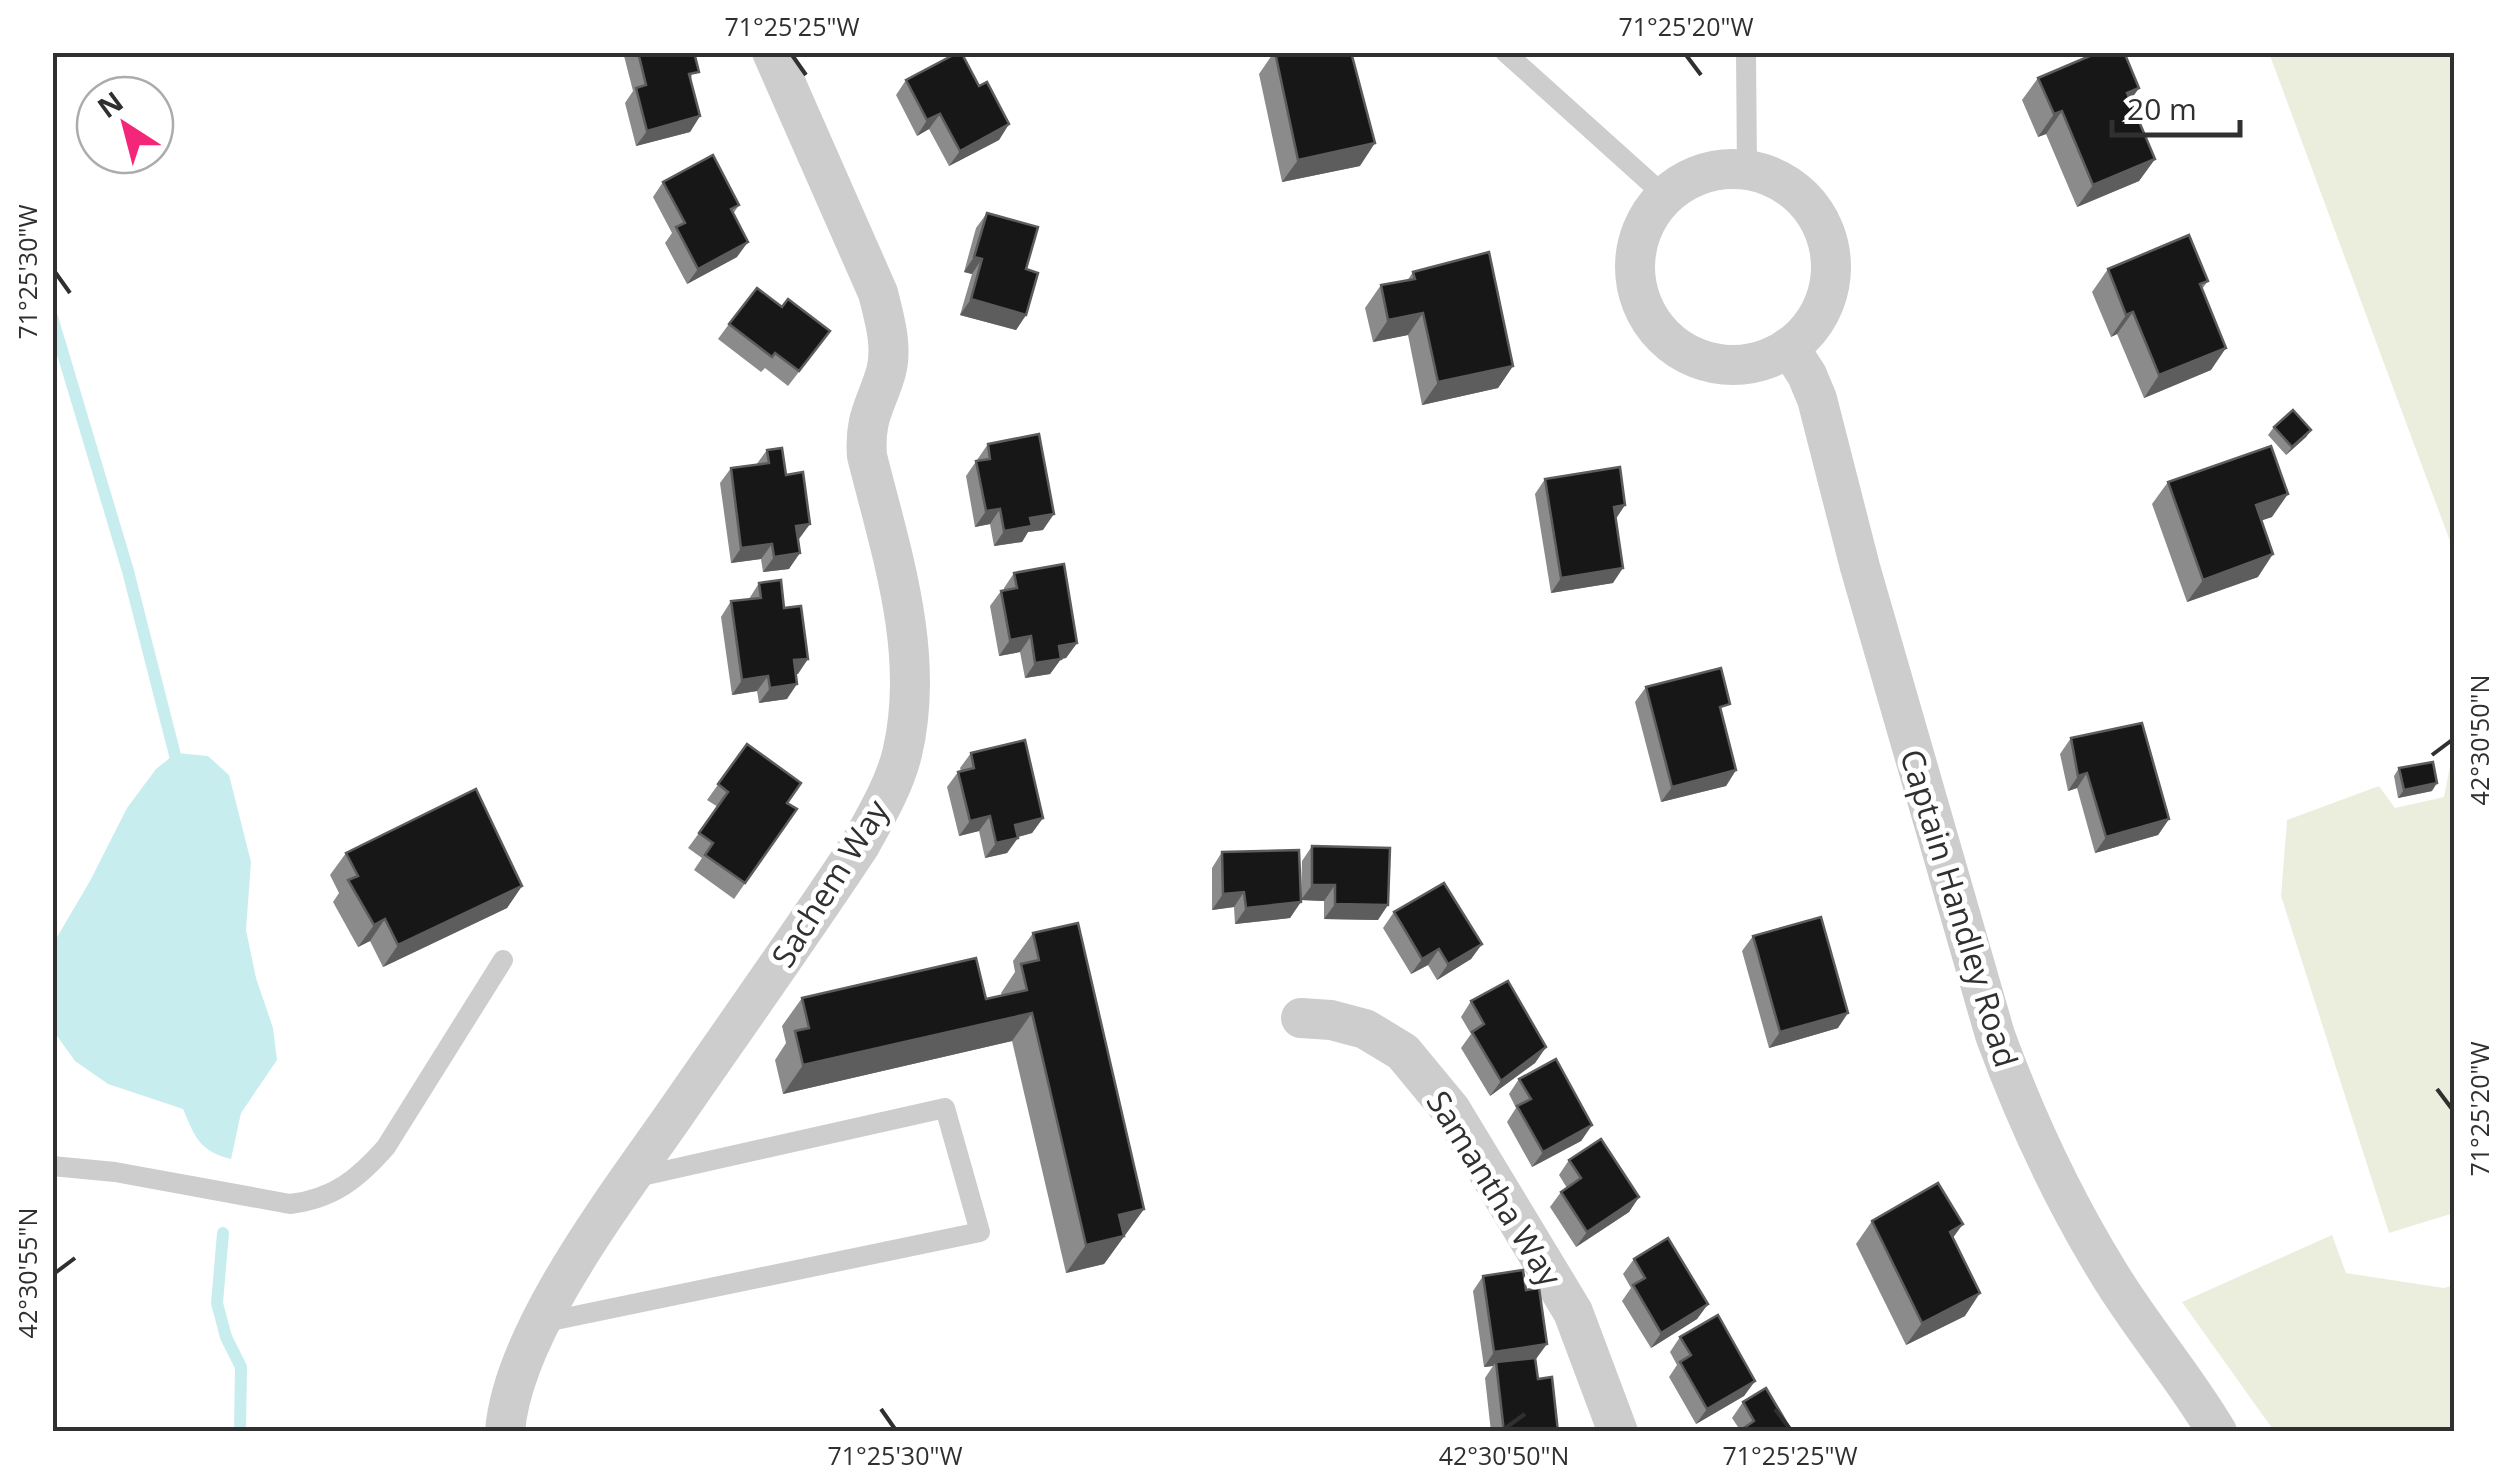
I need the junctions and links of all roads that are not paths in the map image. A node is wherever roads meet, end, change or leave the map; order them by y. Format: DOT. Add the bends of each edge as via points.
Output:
graph roads {
  1 [pos="772,52"];
  2 [pos="1505,52"];
  3 [pos="1746,52"];
  4 [pos="1746,170"];
  5 [pos="1665,196"];
  6 [pos="1788,348"];
  7 [pos="503,960"];
  8 [pos="1301,1018"];
  9 [pos="52,1166"];
  10 [pos="629,1180"];
  11 [pos="540,1324"];
  12 [pos="505,1432"];
  13 [pos="1618,1432"];
  14 [pos="2216,1432"];
  1 -- 10 [label="street, Sachem Way" via="885,320 886,370 870,411 867,456 906,618 909,712 901,756 860,845"];
  2 -- 5 [label="lane"];
  3 -- 4 [label="lane"];
  4 -- 5 [label="street" via="1705,173"];
  4 -- 6 [label="street" via="1799,193 1830,250 1828,295 1806,333"];
  5 -- 6 [label="street" via="1648,218 1635,256 1639,296 1659,332 1691,356 1731,365"];
  6 -- 14 [label="street, Captain Handley Road" via="1818,399 1860,567 2017,1095 2107,1270"];
  7 -- 9 [label="lane" via="386,1148 330,1194 290,1204"];
  8 -- 13 [label="street, Samantha Way" via="1365,1029 1404,1052 1451,1110 1572,1312"];
  10 -- 11 [label="street, Sachem Way"];
  10 -- 11 [label="lane" via="945,1108 980,1232"];
  11 -- 12 [label="street, Sachem Way" via="520,1365"];
}
